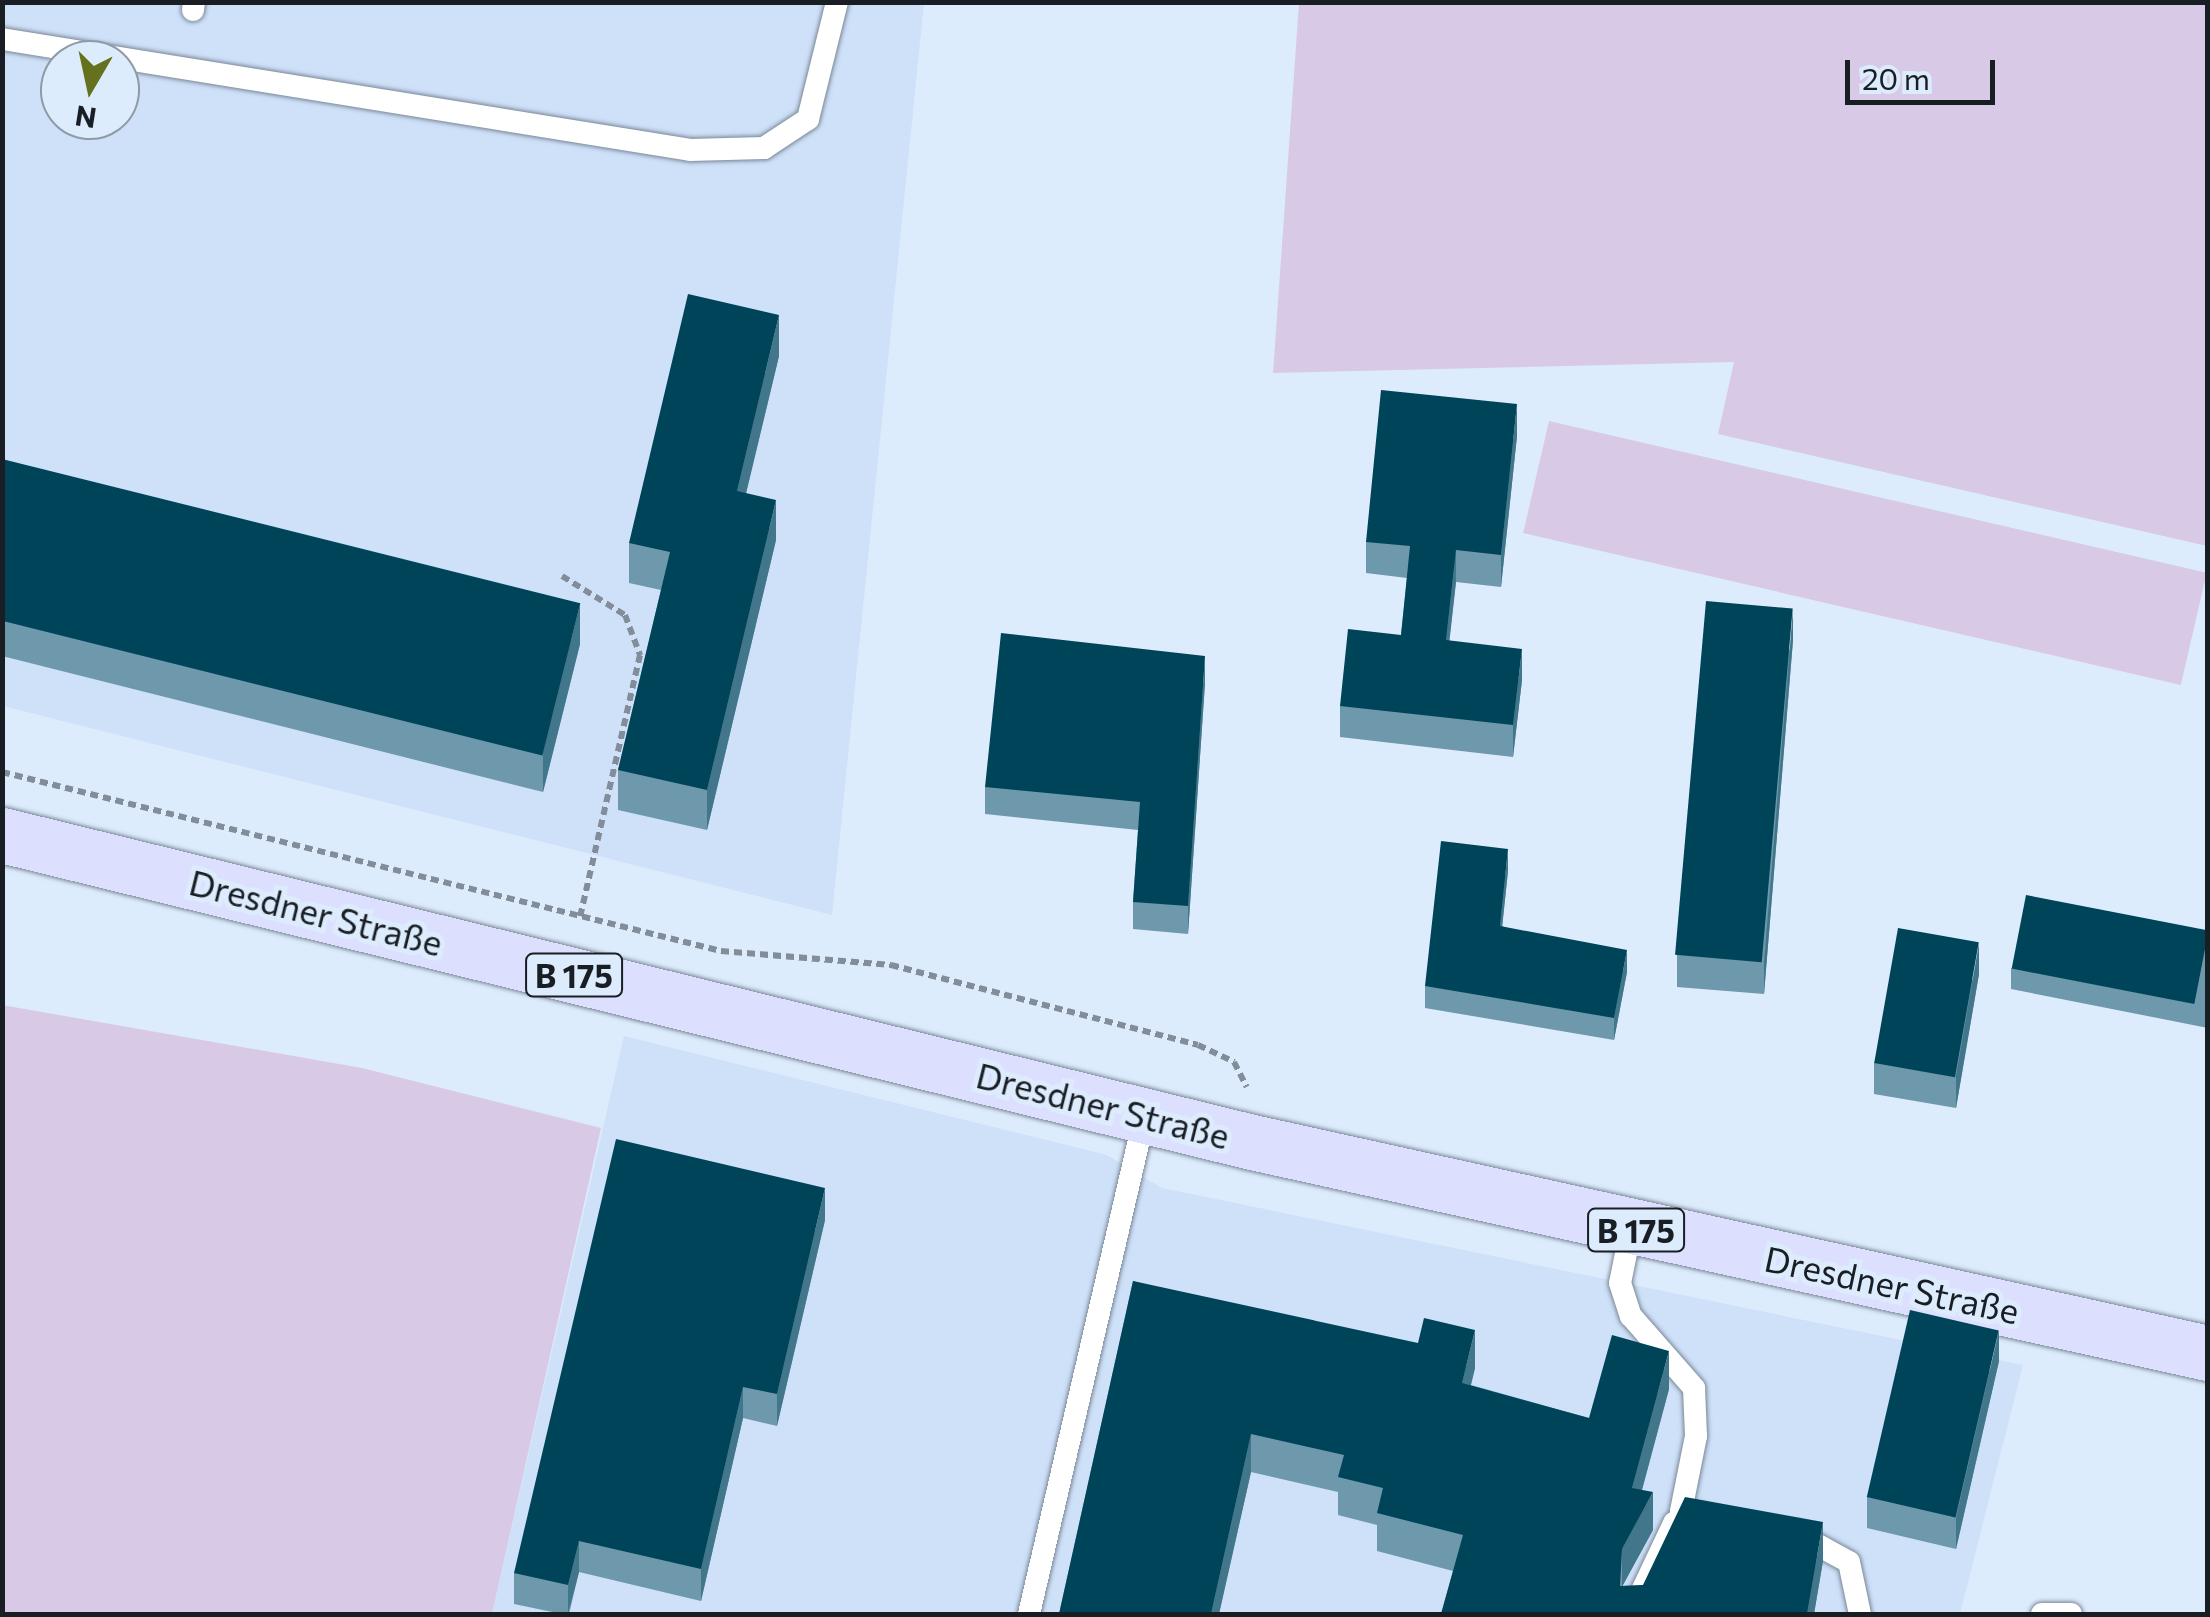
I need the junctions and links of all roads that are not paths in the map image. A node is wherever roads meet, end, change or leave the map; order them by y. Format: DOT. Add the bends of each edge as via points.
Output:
graph roads {
  1 [pos="837,2"];
  2 [pos="2,39"];
  3 [pos="2,836"];
  4 [pos="1144,1114"];
  5 [pos="1631,1229"];
  6 [pos="2208,1354"];
  7 [pos="1680,1511"];
  8 [pos="1733,1520"];
  9 [pos="1768,1526"];
  10 [pos="1029,1614"];
  11 [pos="1630,1614"];
  12 [pos="1860,1614"];
  13 [pos="2042,1614"];
  14 [pos="2072,1614"];
  1 -- 2 [label="lane" via="828,60 808,120 764,148 690,150"];
  3 -- 4 [label="main road, Dresdner Straße / B 175"];
  4 -- 5 [label="main road, Dresdner Straße / B 175"];
  4 -- 10 [label="lane"];
  5 -- 6 [label="main road, Dresdner Straße / B 175"];
  5 -- 7 [label="lane" via="1620,1283 1631,1316 1694,1388 1696,1436"];
  7 -- 8 [label="lane"];
  7 -- 11 [label="lane"];
  9 -- 12 [label="lane" via="1823,1542 1849,1562"];
  13 -- 14 [label="lane"];
}
